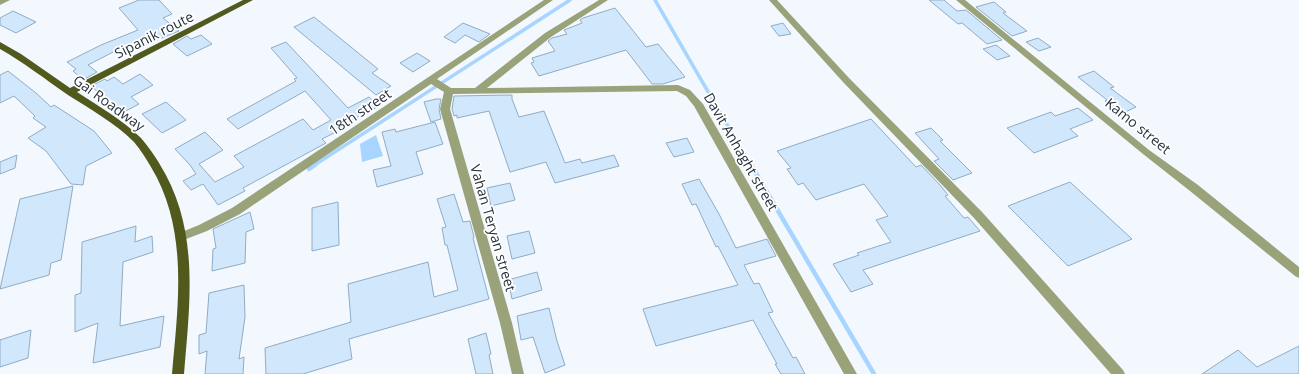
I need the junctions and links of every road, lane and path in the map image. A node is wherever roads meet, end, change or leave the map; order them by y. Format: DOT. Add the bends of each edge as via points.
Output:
graph roads {
  1 [pos="6,0"];
  2 [pos="249,0"];
  3 [pos="549,0"];
  4 [pos="604,0"];
  5 [pos="773,0"];
  6 [pos="960,0"];
  7 [pos="0,3"];
  8 [pos="0,45"];
  9 [pos="432,80"];
  10 [pos="479,89"];
  11 [pos="449,91"];
  12 [pos="70,92"];
  13 [pos="181,237"];
  14 [pos="1299,273"];
  15 [pos="178,374"];
  16 [pos="518,374"];
  17 [pos="851,374"];
  18 [pos="1119,374"];
  1 -- 7 [label="street"];
  2 -- 12 [label="main road, Sipanik route"];
  3 -- 9 [label="street, 18th street"];
  4 -- 10 [label="street" via="548,35"];
  5 -- 18 [label="street" via="846,80 978,215"];
  6 -- 14 [label="street, Kamo street"];
  8 -- 12 [label="main road, Gai Roadway"];
  9 -- 11 [label="street"];
  9 -- 13 [label="street, 18th street" via="236,211"];
  10 -- 11 [label="street, Davit Anhaght street"];
  10 -- 17 [label="street, Davit Anhaght street" via="686,90 698,104"];
  11 -- 16 [label="street, Vahan Teryan street" via="445,109"];
  12 -- 13 [label="main road, Gai Roadway" via="136,139 166,181"];
  13 -- 15 [label="main road, Gai Roadway" via="184,298"];
}
